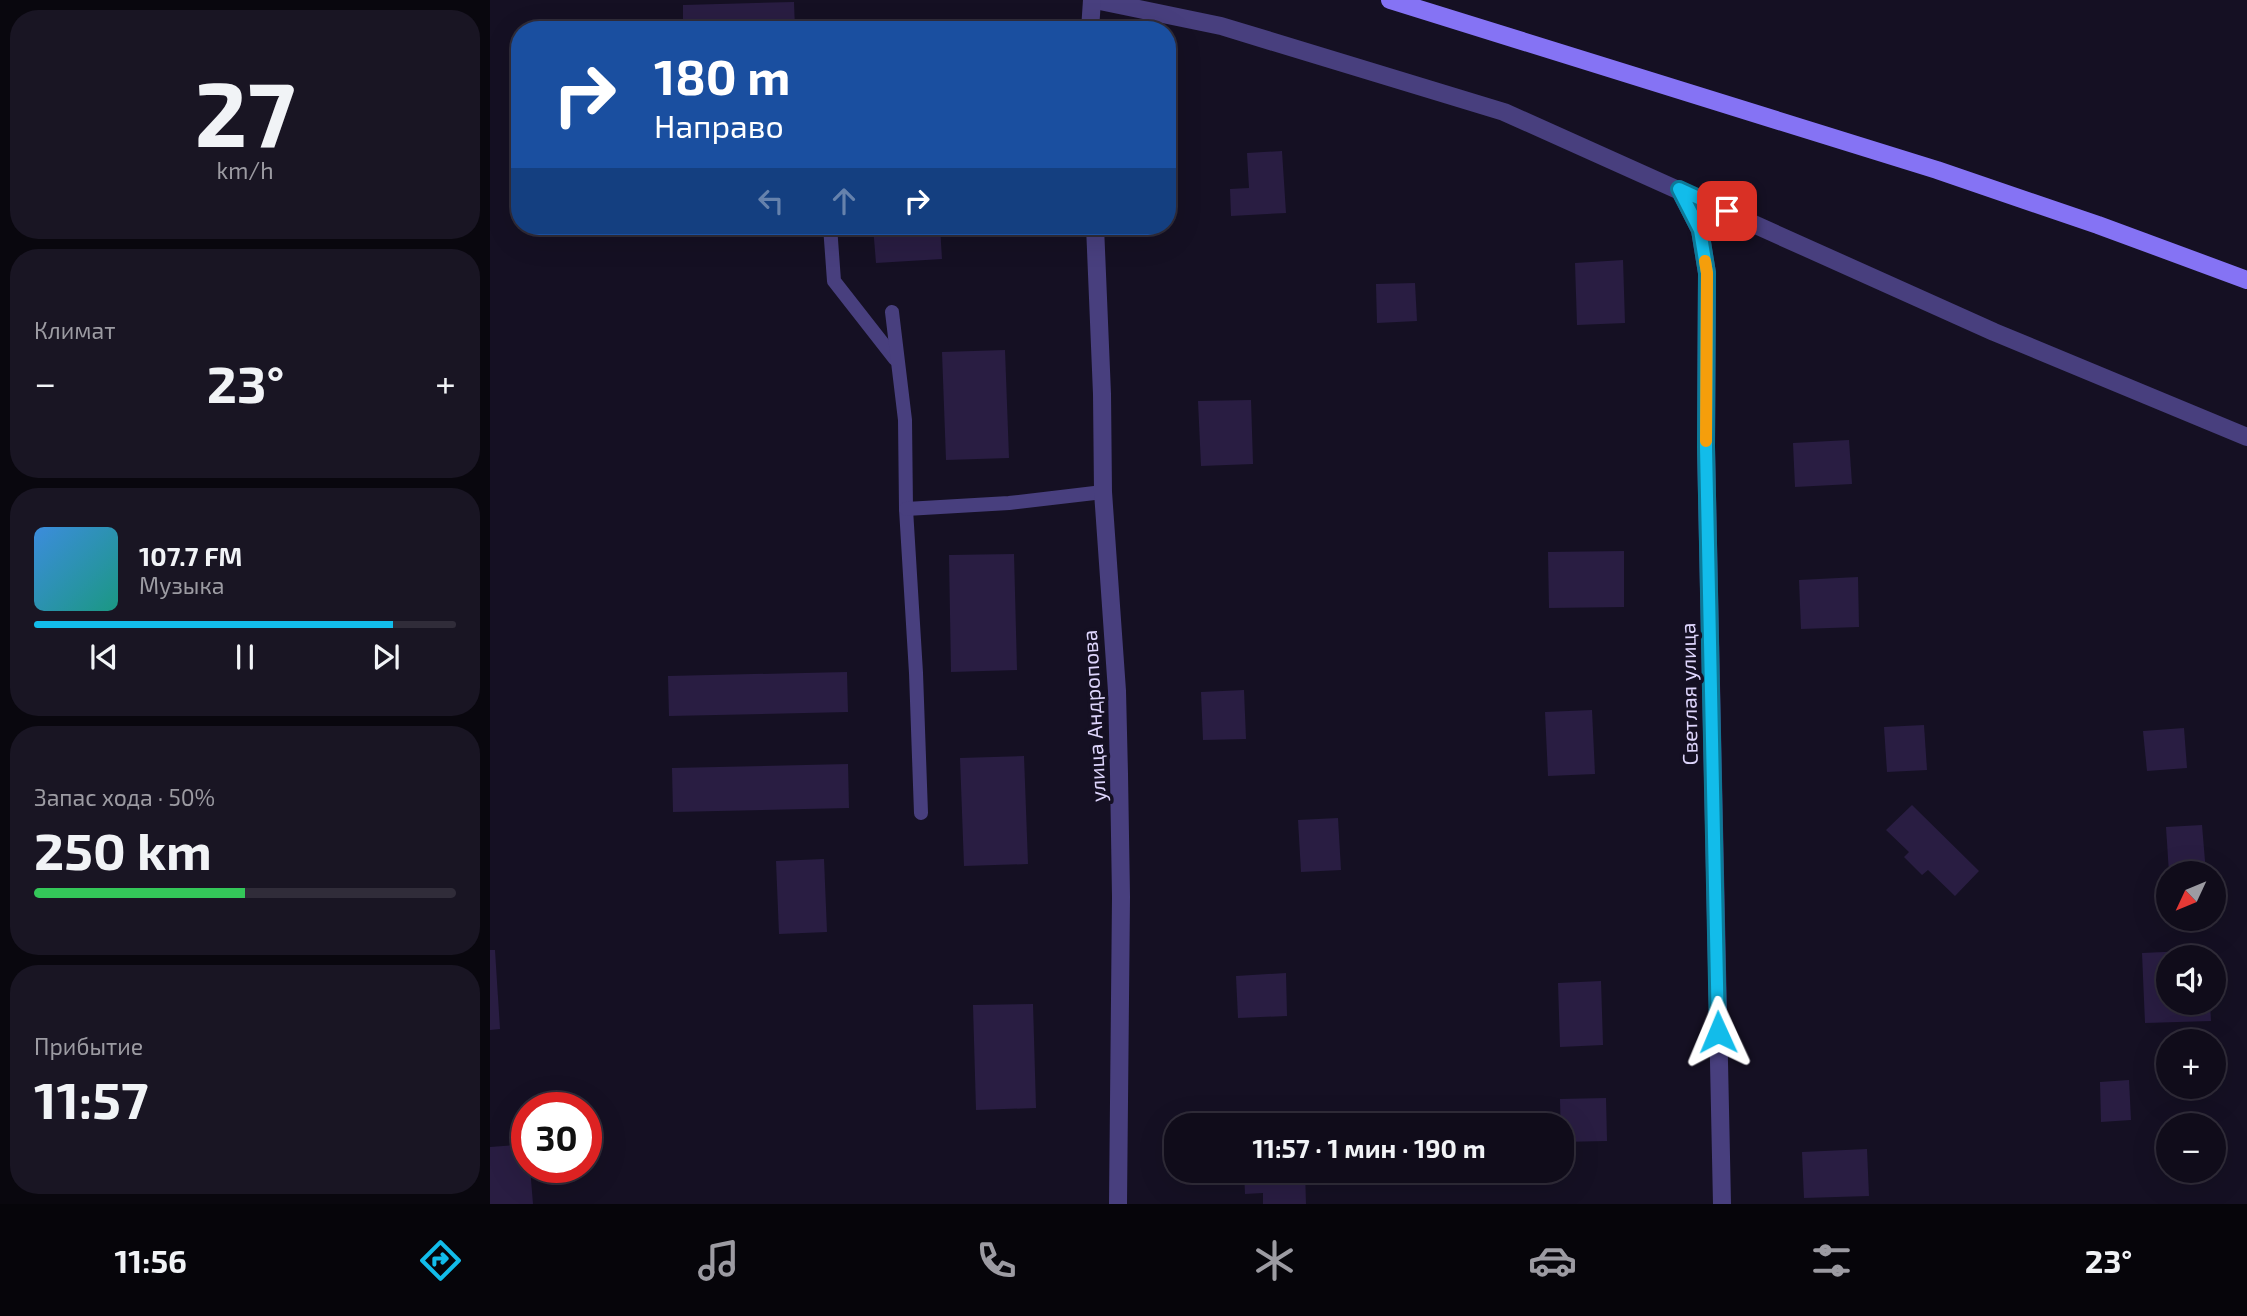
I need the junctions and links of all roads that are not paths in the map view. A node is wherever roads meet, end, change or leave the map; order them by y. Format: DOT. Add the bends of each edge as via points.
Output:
graph roads {
  1 [pos="1094,0"];
  2 [pos="1390,0"];
  3 [pos="1091,21"];
  4 [pos="1679,189"];
  5 [pos="831,235"];
  6 [pos="1095,235"];
  7 [pos="2247,280"];
  8 [pos="892,312"];
  9 [pos="896,360"];
  10 [pos="2247,437"];
  11 [pos="1103,492"];
  12 [pos="906,509"];
  13 [pos="921,813"];
  14 [pos="1118,1204"];
  15 [pos="1722,1204"];
  1 -- 3 [label="street"];
  1 -- 4 [label="street" via="1221,26 1504,111"];
  2 -- 7 [label="main road" via="1937,170"];
  4 -- 10 [label="street" via="1994,332"];
  4 -- 15 [label="street, Светлая улица" via="1700,230 1707,273 1706,447"];
  5 -- 9 [label="lane" via="834,281"];
  6 -- 11 [label="street, улица Андропова"];
  8 -- 9 [label="lane"];
  9 -- 12 [label="lane" via="905,420"];
  11 -- 12 [label="lane"];
  11 -- 14 [label="street, улица Андропова" via="1119,774"];
  12 -- 13 [label="lane"];
}
